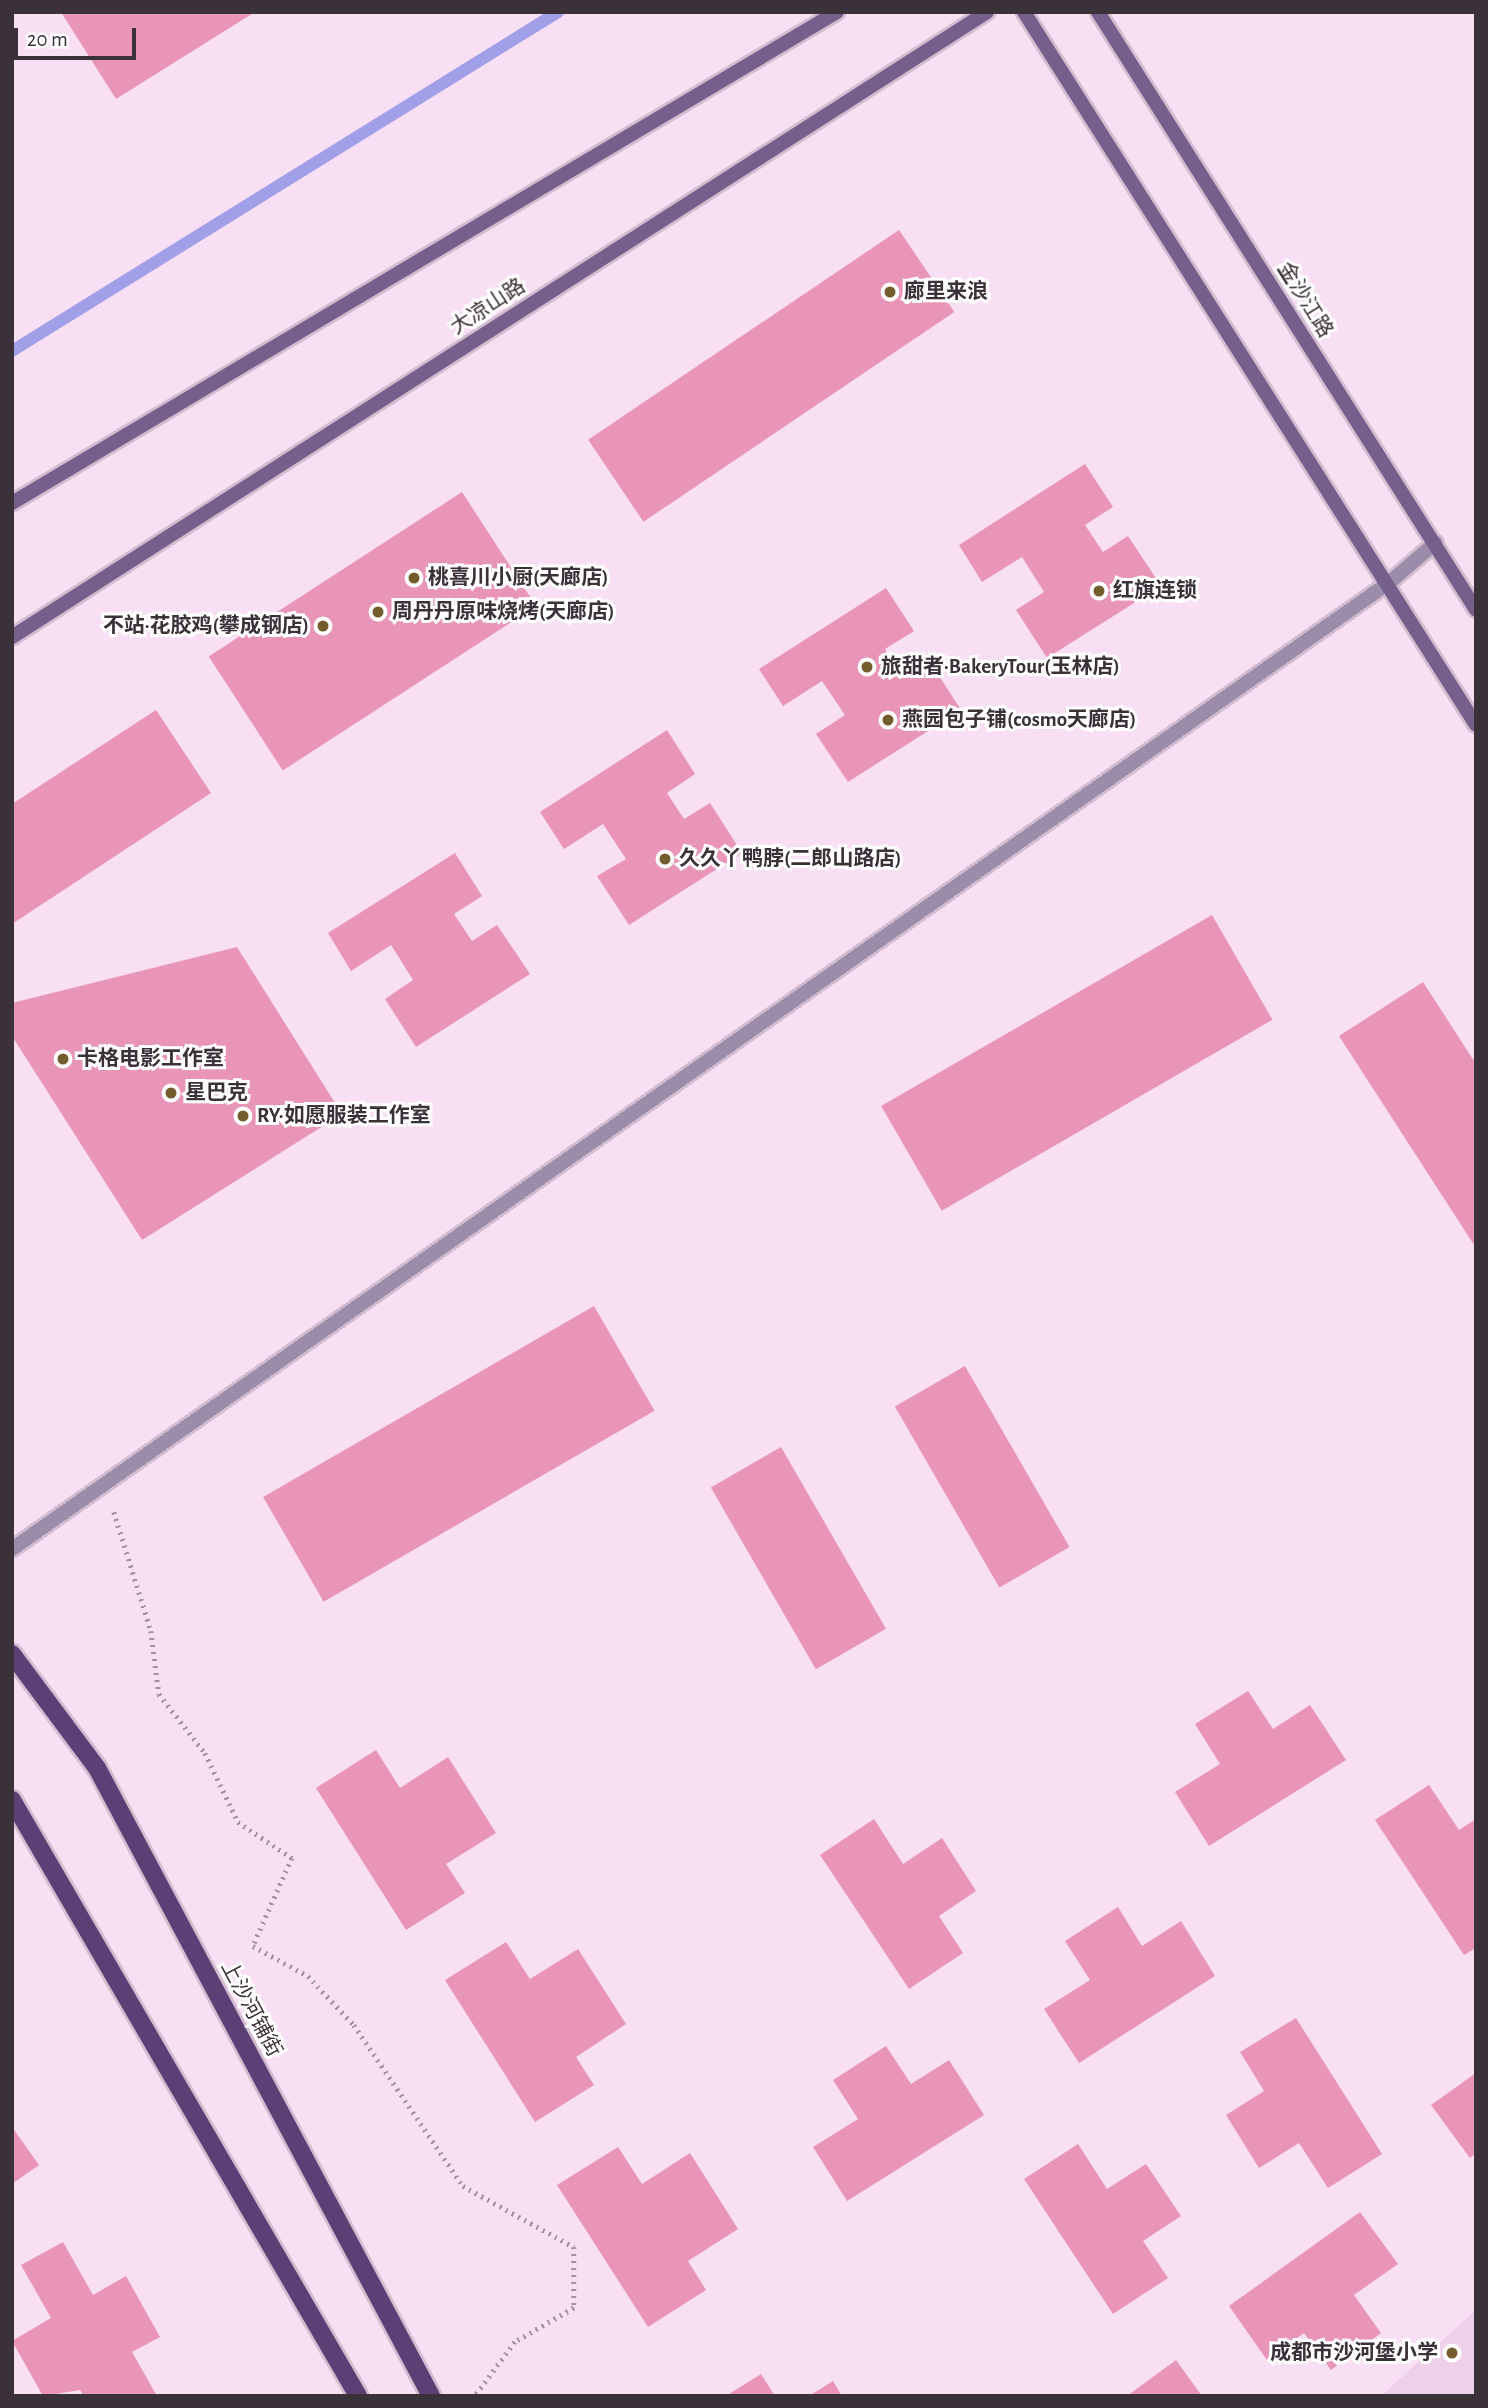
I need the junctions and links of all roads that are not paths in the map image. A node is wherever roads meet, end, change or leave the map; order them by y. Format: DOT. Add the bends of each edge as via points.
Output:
graph roads {
  1 [pos="837,12"];
  2 [pos="987,12"];
  3 [pos="1024,12"];
  4 [pos="1098,12"];
  5 [pos="12,503"];
  6 [pos="1435,543"];
  7 [pos="1390,582"];
  8 [pos="1476,610"];
  9 [pos="12,637"];
  10 [pos="1476,726"];
  11 [pos="12,1549"];
  12 [pos="12,1654"];
  13 [pos="12,1800"];
  14 [pos="358,2396"];
  15 [pos="432,2396"];
  1 -- 5 [label="street"];
  2 -- 9 [label="street, 大凉山路"];
  3 -- 7 [label="street"];
  4 -- 6 [label="street, 金沙江路"];
  6 -- 7 [label="street"];
  6 -- 8 [label="street, 金沙江路"];
  7 -- 10 [label="street"];
  7 -- 11 [label="street" via="107,1488"];
  12 -- 15 [label="main road, 上沙河铺街" via="97,1768"];
  13 -- 14 [label="main road"];
}
